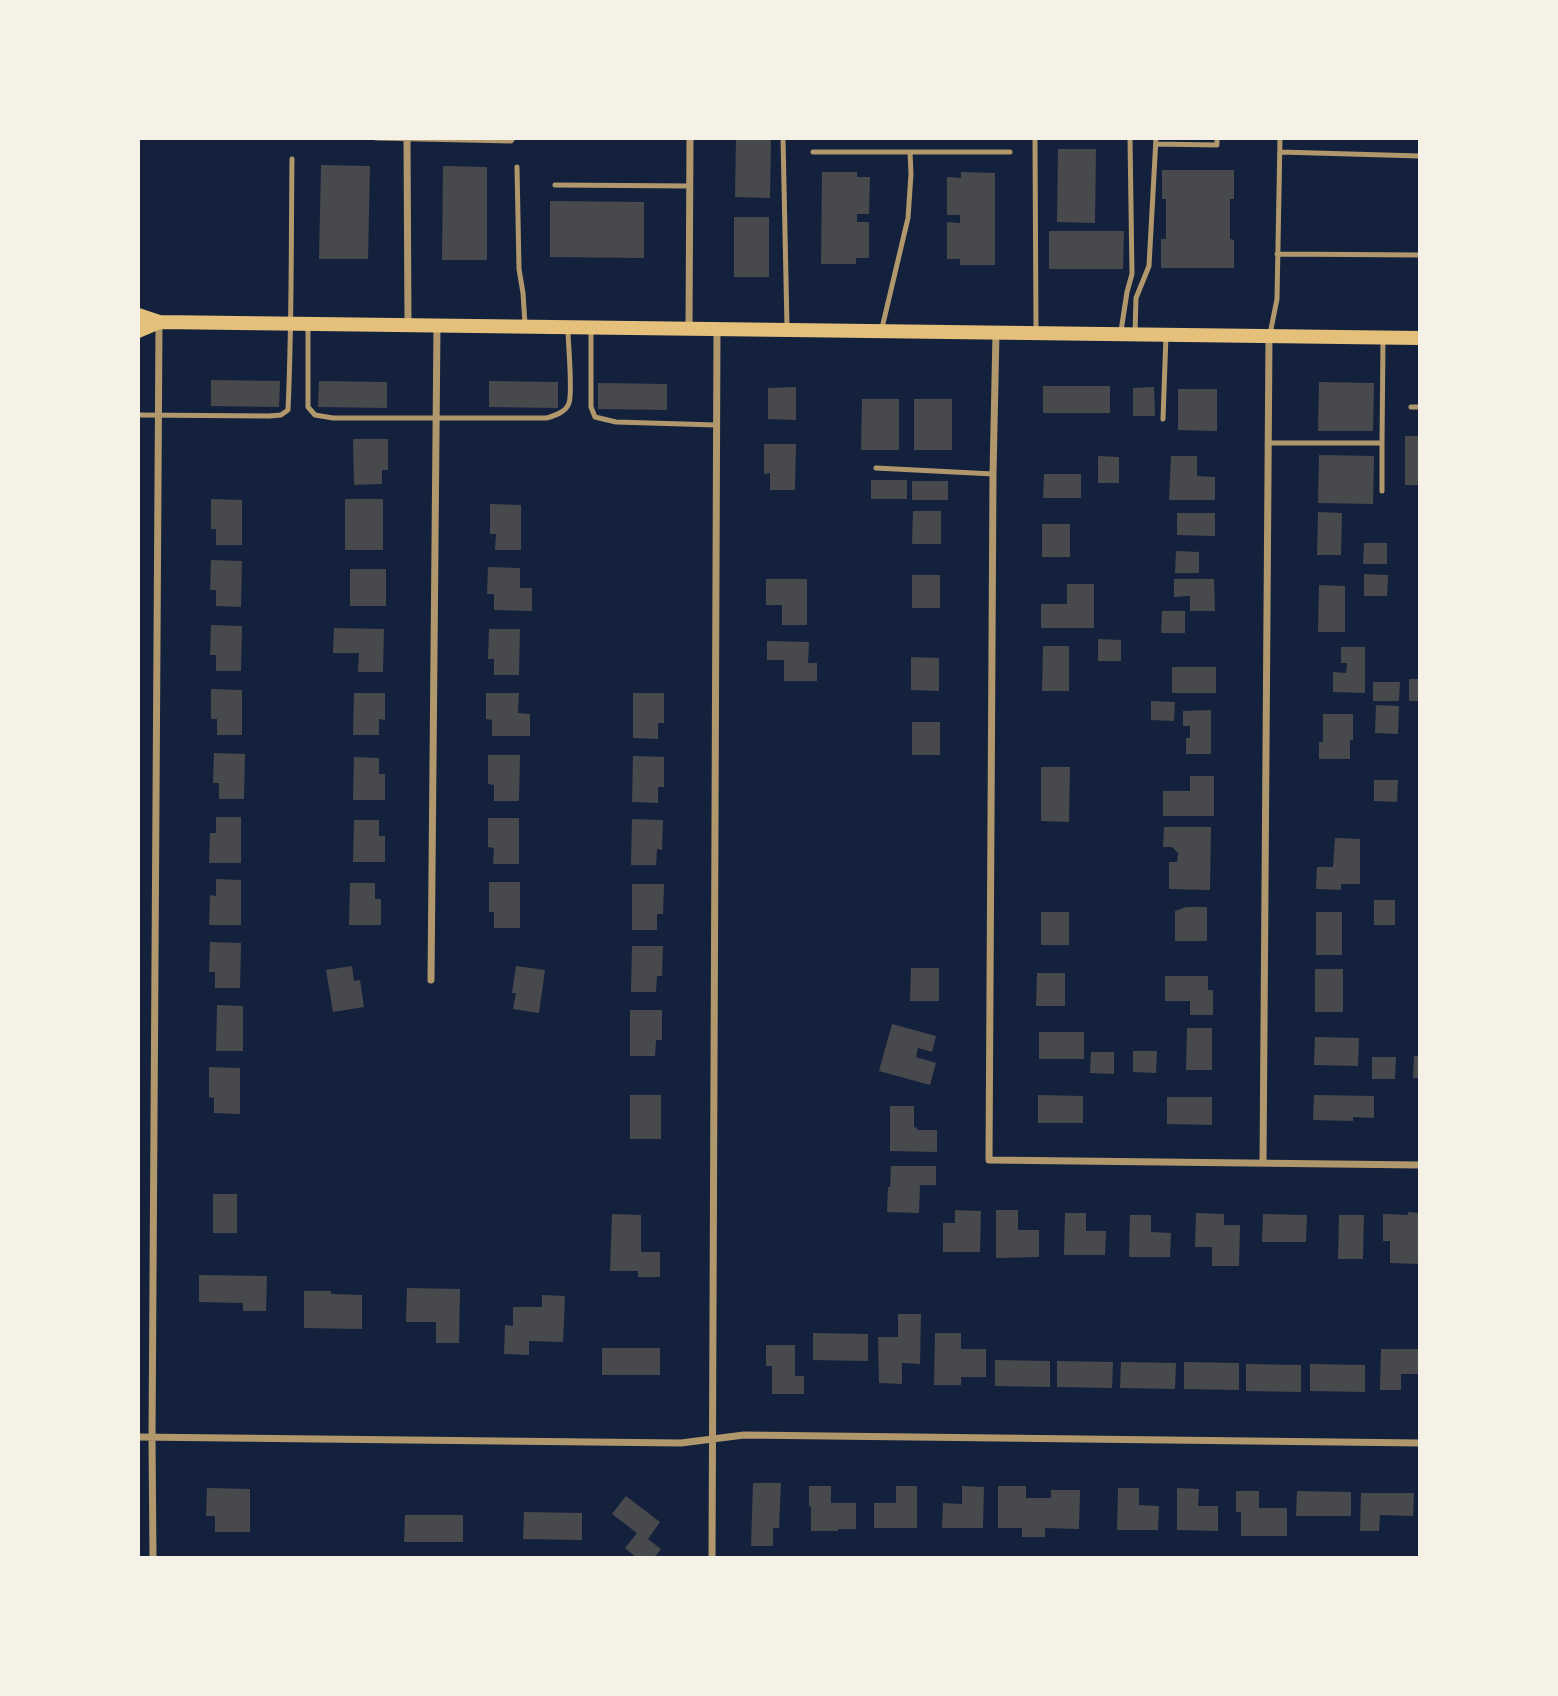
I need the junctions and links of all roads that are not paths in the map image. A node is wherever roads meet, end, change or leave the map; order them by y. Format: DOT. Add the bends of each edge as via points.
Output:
graph roads {
  1 [pos="376,138"];
  2 [pos="513,138"];
  3 [pos="690,138"];
  4 [pos="783,138"];
  5 [pos="1035,138"];
  6 [pos="1130,138"];
  7 [pos="1217,138"];
  8 [pos="1280,138"];
  9 [pos="407,139"];
  10 [pos="1156,141"];
  11 [pos="813,152"];
  12 [pos="910,152"];
  13 [pos="1010,152"];
  14 [pos="1280,152"];
  15 [pos="1420,156"];
  16 [pos="292,159"];
  17 [pos="517,167"];
  18 [pos="555,185"];
  19 [pos="690,186"];
  20 [pos="1277,254"];
  21 [pos="1420,255"];
  22 [pos="138,315"];
  23 [pos="159,322"];
  24 [pos="292,324"];
  25 [pos="307,324"];
  26 [pos="408,325"];
  27 [pos="438,326"];
  28 [pos="525,327"];
  29 [pos="568,327"];
  30 [pos="591,328"];
  31 [pos="689,329"];
  32 [pos="717,329"];
  33 [pos="787,330"];
  34 [pos="138,331"];
  35 [pos="881,331"];
  36 [pos="996,332"];
  37 [pos="1036,333"];
  38 [pos="1127,334"];
  39 [pos="1166,335"];
  40 [pos="1269,336"];
  41 [pos="1383,338"];
  42 [pos="1420,338"];
  43 [pos="1411,407"];
  44 [pos="1420,407"];
  45 [pos="138,415"];
  46 [pos="158,415"];
  47 [pos="436,418"];
  48 [pos="1163,419"];
  49 [pos="716,425"];
  50 [pos="1268,443"];
  51 [pos="1382,443"];
  52 [pos="876,468"];
  53 [pos="993,474"];
  54 [pos="1382,491"];
  55 [pos="431,981"];
  56 [pos="1263,1163"];
  57 [pos="1420,1166"];
  58 [pos="138,1437"];
  59 [pos="152,1437"];
  60 [pos="712,1439"];
  61 [pos="1420,1443"];
  62 [pos="153,1558"];
  63 [pos="712,1558"];
  1 -- 9 [label="lane"];
  2 -- 9 [label="lane"];
  3 -- 19 [label="street"];
  4 -- 33 [label="lane"];
  5 -- 37 [label="lane"];
  6 -- 38 [label="lane" via="1132,274"];
  7 -- 10 [label="lane" via="1217,145"];
  8 -- 14 [label="lane"];
  9 -- 26 [label="street"];
  10 -- 38 [label="lane" via="1149,266"];
  11 -- 12 [label="lane"];
  12 -- 13 [label="lane"];
  12 -- 35 [label="lane" via="908,218"];
  14 -- 15 [label="lane"];
  14 -- 20 [label="lane"];
  16 -- 24 [label="lane"];
  17 -- 28 [label="lane"];
  18 -- 19 [label="lane"];
  19 -- 31 [label="street"];
  20 -- 21 [label="lane"];
  20 -- 40 [label="lane" via="1277,299"];
  22 -- 23 [label="main road"];
  23 -- 24 [label="main road"];
  23 -- 34 [label="main road"];
  23 -- 46 [label="street"];
  24 -- 25 [label="main road"];
  24 -- 46 [label="lane" via="288,410 281,415"];
  25 -- 26 [label="main road"];
  25 -- 47 [label="lane" via="308,407 315,415"];
  26 -- 27 [label="main road"];
  27 -- 28 [label="main road"];
  27 -- 47 [label="street"];
  28 -- 29 [label="main road"];
  29 -- 30 [label="main road"];
  29 -- 47 [label="lane" via="569,403 561,414 547,418"];
  30 -- 31 [label="main road"];
  30 -- 49 [label="lane" via="591,407 595,416 616,422"];
  31 -- 32 [label="main road"];
  32 -- 33 [label="main road"];
  32 -- 49 [label="street"];
  33 -- 35 [label="main road"];
  35 -- 36 [label="main road"];
  36 -- 37 [label="main road"];
  36 -- 53 [label="street"];
  37 -- 38 [label="main road"];
  38 -- 39 [label="main road"];
  39 -- 40 [label="main road"];
  39 -- 48 [label="lane"];
  40 -- 41 [label="main road"];
  40 -- 50 [label="street"];
  41 -- 42 [label="main road"];
  41 -- 51 [label="lane"];
  43 -- 44 [label="lane"];
  45 -- 46 [label="lane"];
  46 -- 59 [label="street"];
  47 -- 55 [label="street"];
  49 -- 60 [label="street"];
  50 -- 51 [label="lane"];
  50 -- 56 [label="street"];
  51 -- 54 [label="lane"];
  52 -- 53 [label="lane"];
  53 -- 56 [label="street" via="989,1160"];
  56 -- 57 [label="street"];
  58 -- 59 [label="street"];
  59 -- 60 [label="street" via="681,1443"];
  59 -- 62 [label="street"];
  60 -- 61 [label="street" via="744,1435"];
  60 -- 63 [label="street"];
}
